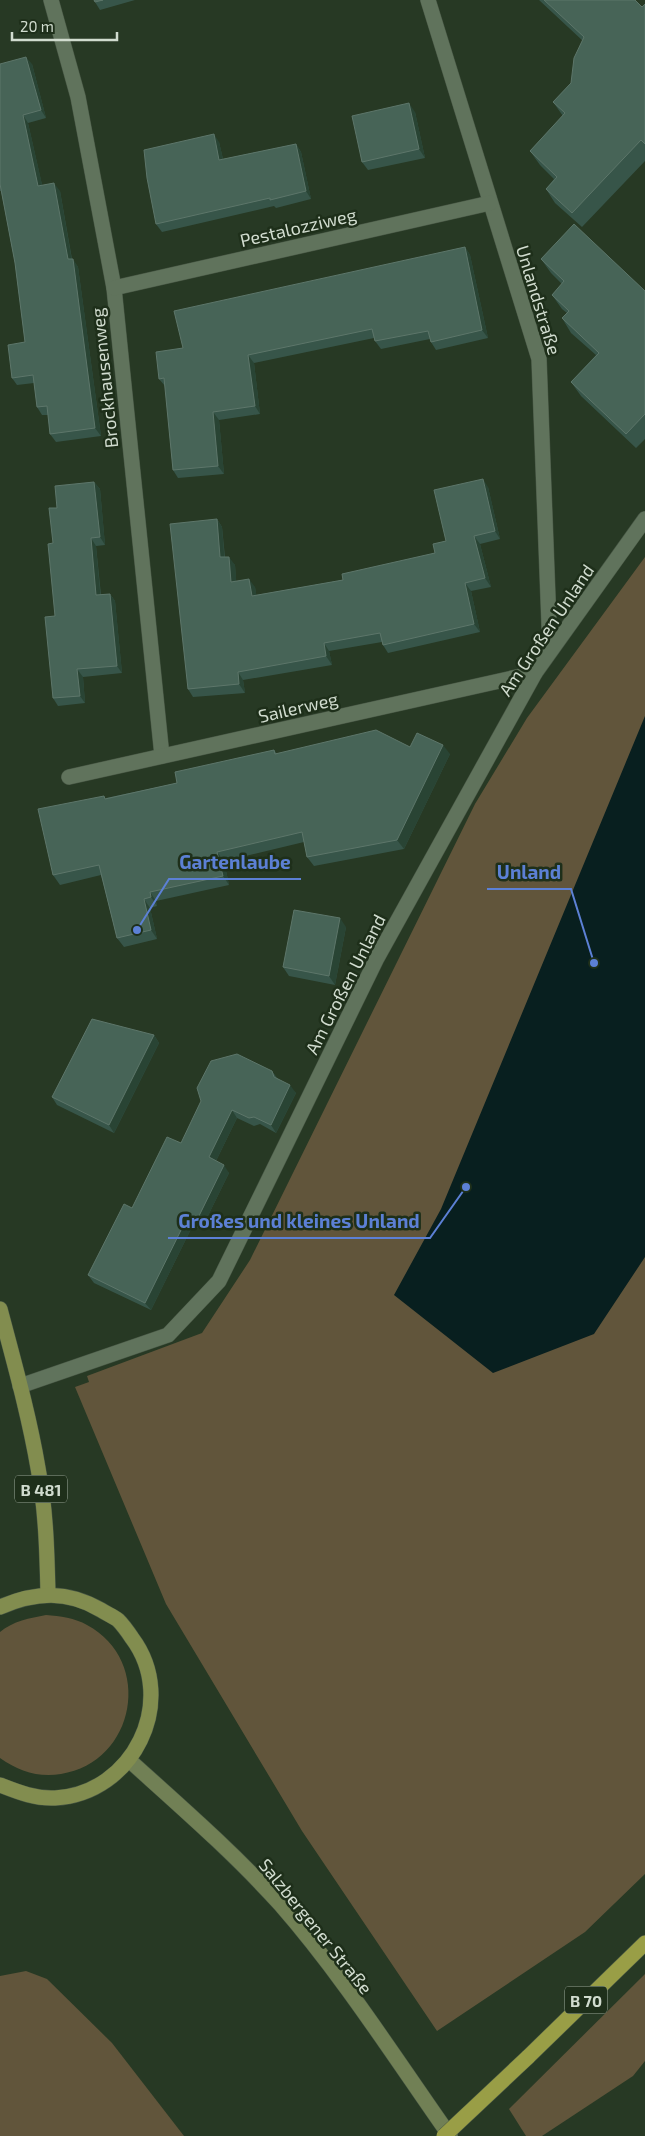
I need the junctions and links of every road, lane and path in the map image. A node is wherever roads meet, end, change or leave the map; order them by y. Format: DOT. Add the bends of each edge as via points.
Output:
graph roads {
  1 [pos="51,0"];
  2 [pos="428,0"];
  3 [pos="490,203"];
  4 [pos="114,288"];
  5 [pos="645,519"];
  6 [pos="550,651"];
  7 [pos="535,673"];
  8 [pos="162,756"];
  9 [pos="69,778"];
  10 [pos="0,1309"];
  11 [pos="20,1386"];
  12 [pos="48,1594"];
  13 [pos="0,1608"];
  14 [pos="129,1760"];
  15 [pos="0,1785"];
  16 [pos="645,1944"];
  17 [pos="444,2136"];
  18 [pos="450,2136"];
  1 -- 4 [label="street, Brockhausenweg" via="78,98"];
  2 -- 3 [label="street, Unlandstraße"];
  3 -- 4 [label="street, Pestalozziweg"];
  3 -- 6 [label="street, Unlandstraße" via="539,359"];
  4 -- 8 [label="street, Brockhausenweg"];
  5 -- 6 [label="street, Am Großen Unland"];
  6 -- 7 [label="street, Am Großen Unland"];
  7 -- 8 [label="street, Sailerweg"];
  7 -- 11 [label="street, Am Großen Unland" via="377,958 219,1281 168,1335"];
  8 -- 9 [label="street, Sailerweg"];
  10 -- 11 [label="main road, B 481"];
  11 -- 12 [label="main road, B 481" via="38,1469 47,1540"];
  12 -- 13 [label="main road" via="22,1598"];
  12 -- 14 [label="main road" via="86,1601 119,1621 142,1652 152,1689 147,1727"];
  14 -- 15 [label="main road" via="108,1780 83,1792 55,1798 27,1795"];
  14 -- 18 [label="main road, Salzbergener Straße" via="230,1851 280,1905 326,1962"];
  16 -- 17 [label="highway, B 70, bridge"];
}
